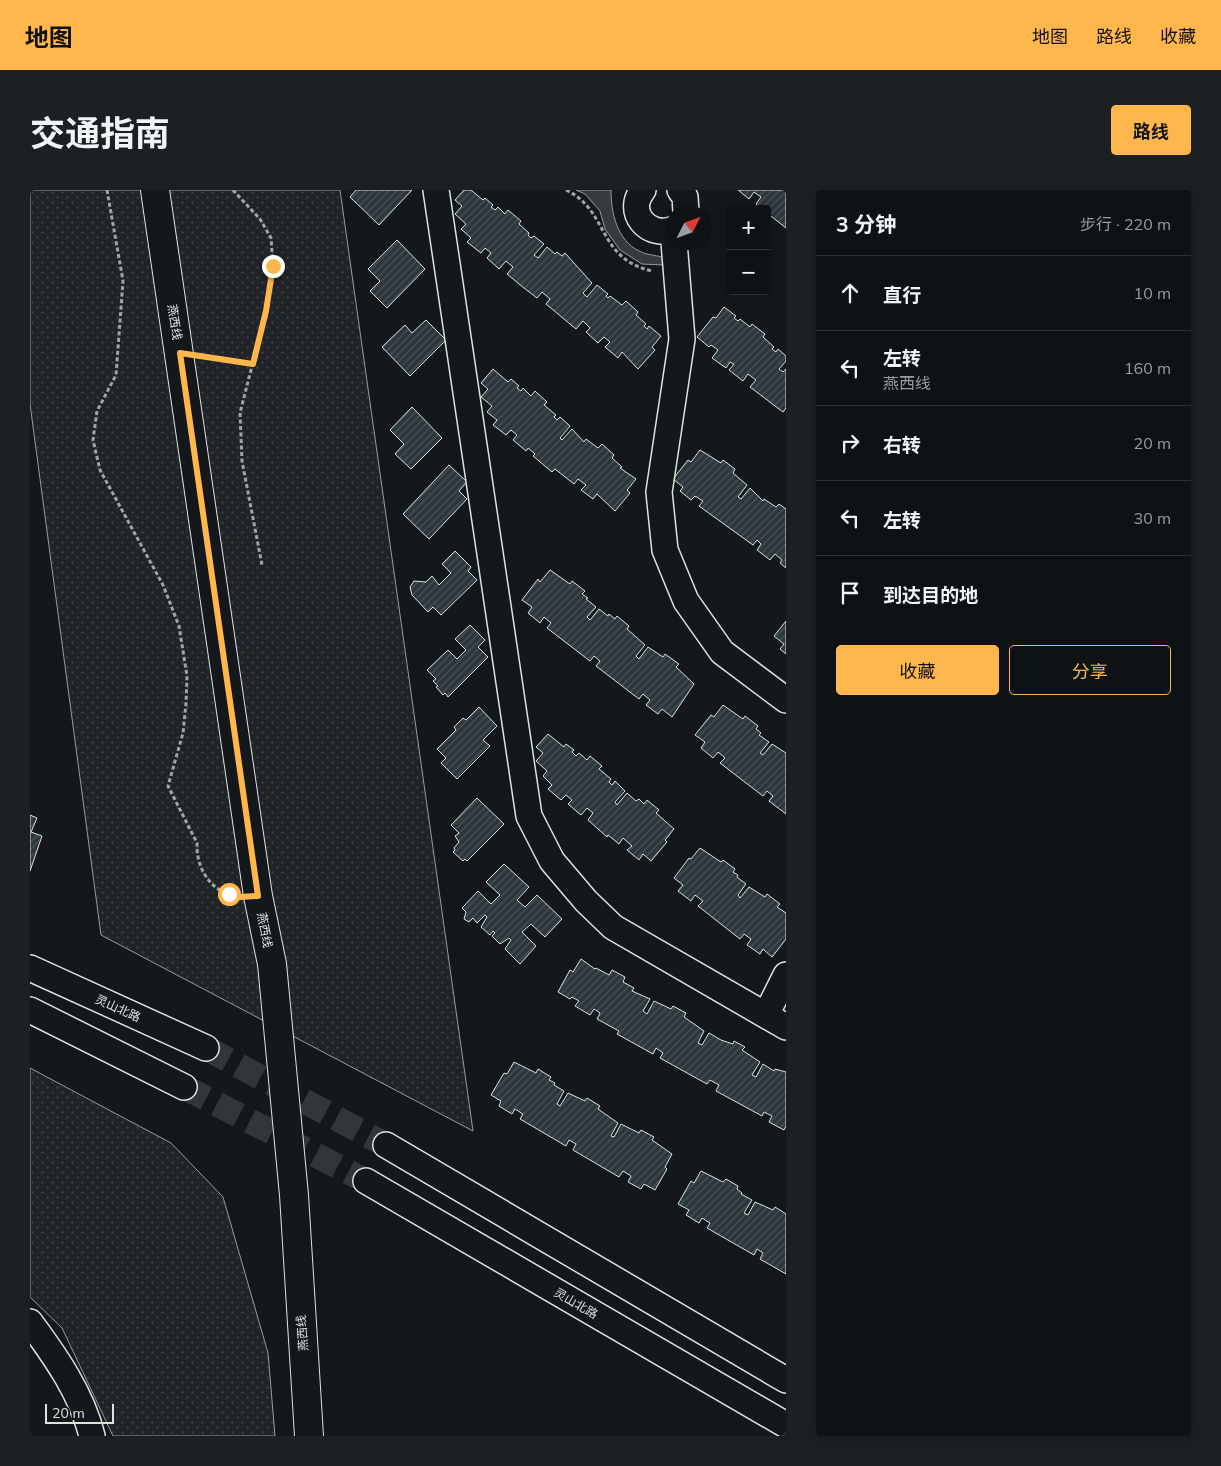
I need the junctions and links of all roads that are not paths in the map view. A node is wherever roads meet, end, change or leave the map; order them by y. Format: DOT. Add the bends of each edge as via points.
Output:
graph roads {
  1 [pos="155,190"];
  2 [pos="436,190"];
  3 [pos="643,190"];
  4 [pos="680,190"];
  5 [pos="682,205"];
  6 [pos="666,232"];
  7 [pos="676,250"];
  8 [pos="786,700"];
  9 [pos="30,968"];
  10 [pos="786,975"];
  11 [pos="30,1010"];
  12 [pos="776,1021"];
  13 [pos="206,1048"];
  14 [pos="184,1087"];
  15 [pos="386,1145"];
  16 [pos="366,1181"];
  17 [pos="30,1322"];
  18 [pos="786,1380"];
  19 [pos="786,1425"];
  20 [pos="92,1436"];
  21 [pos="309,1436"];
  1 -- 21 [label="main road, 燕西线" via="258,896 272,964 293,1186"];
  2 -- 12 [label="street" via="529,816 552,861 612,927"];
  3 -- 6 [label="street" via="636,208 643,224 658,232"];
  4 -- 5 [label="street" via="684,197"];
  7 -- 8 [label="street" via="682,339 659,492 665,550 686,601 722,652"];
  9 -- 13 [label="street, 灵山北路"];
  10 -- 12 [label="street"];
  11 -- 14 [label="street"];
  15 -- 18 [label="street"];
  16 -- 19 [label="street, 灵山北路"];
  17 -- 20 [label="street" via="54,1353 88,1418"];
}
